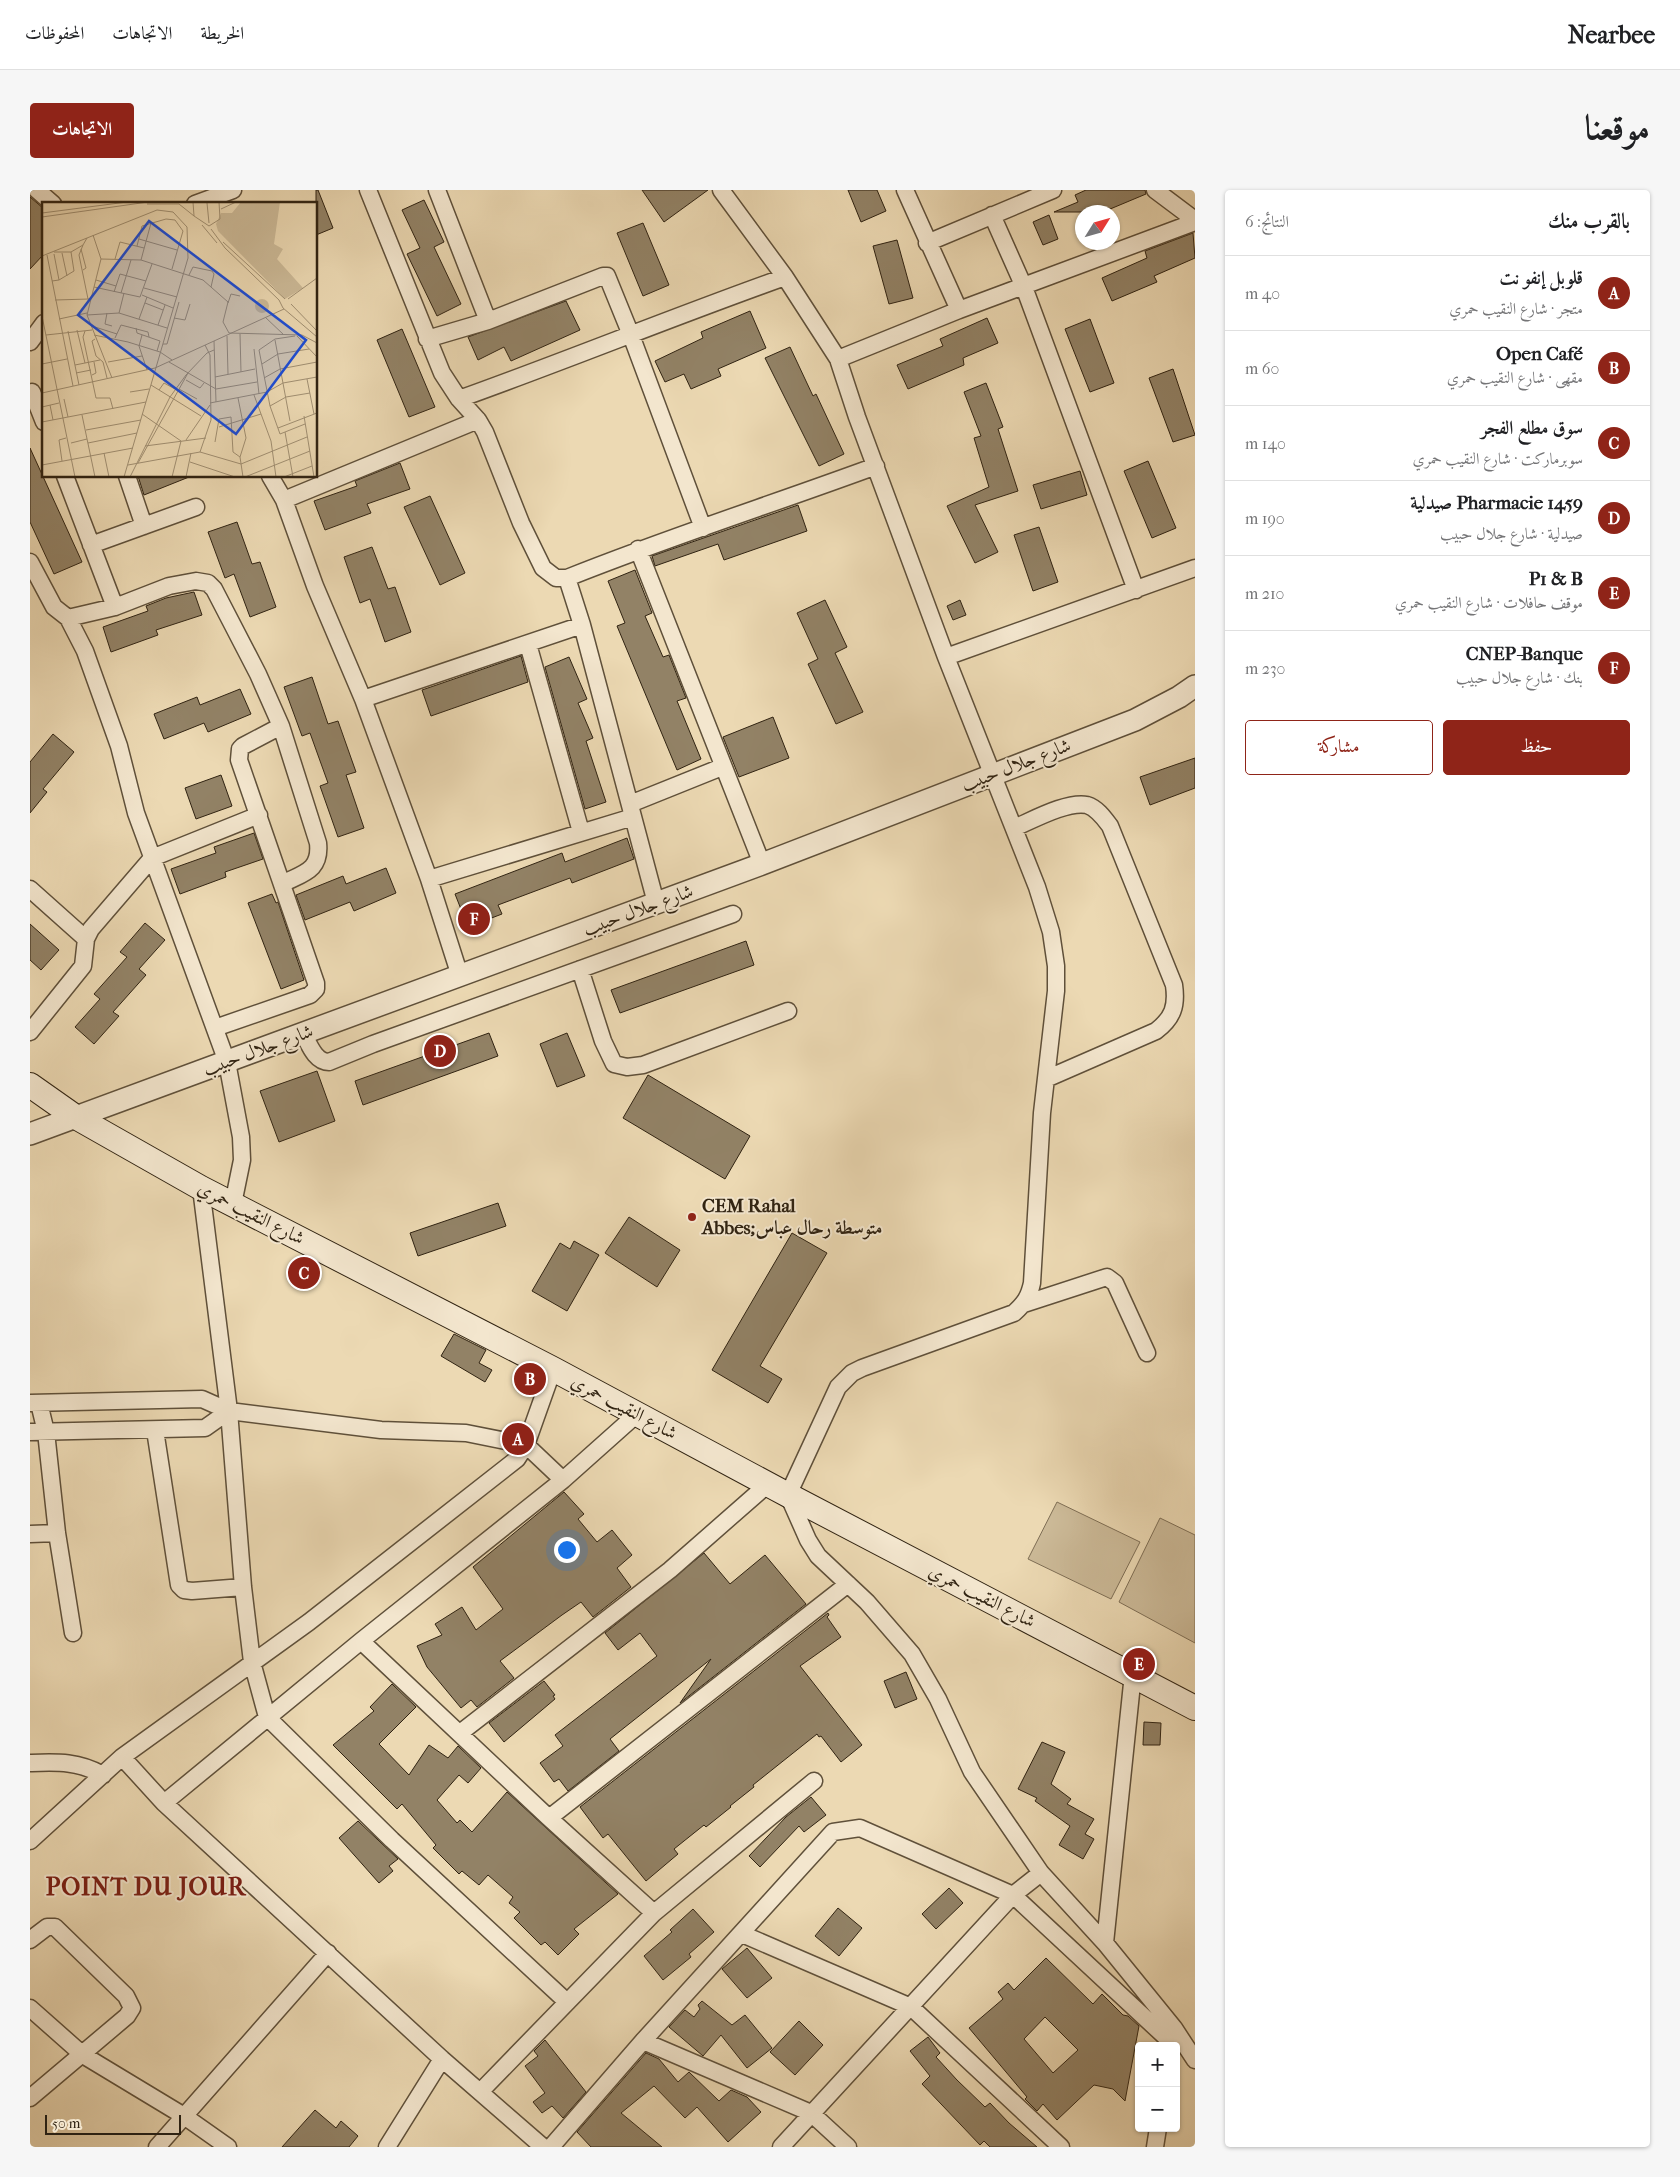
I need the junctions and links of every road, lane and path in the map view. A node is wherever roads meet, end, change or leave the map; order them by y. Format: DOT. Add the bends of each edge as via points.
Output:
graph roads {
  1 [pos="37,190"];
  2 [pos="368,190"];
  3 [pos="437,190"];
  4 [pos="721,190"];
  5 [pos="905,190"];
  6 [pos="1053,190"];
  7 [pos="1155,190"];
  8 [pos="229,191"];
  9 [pos="51,202"];
  10 [pos="200,202"];
  11 [pos="992,215"];
  12 [pos="1195,221"];
  13 [pos="927,242"];
  14 [pos="785,277"];
  15 [pos="1024,287"];
  16 [pos="959,310"];
  17 [pos="488,321"];
  18 [pos="42,326"];
  19 [pos="631,334"];
  20 [pos="426,339"];
  21 [pos="30,342"];
  22 [pos="838,358"];
  23 [pos="32,392"];
  24 [pos="459,399"];
  25 [pos="42,417"];
  26 [pos="478,420"];
  27 [pos="876,466"];
  28 [pos="66,478"];
  29 [pos="128,478"];
  30 [pos="271,478"];
  31 [pos="284,500"];
  32 [pos="196,507"];
  33 [pos="144,526"];
  34 [pos="703,528"];
  35 [pos="91,545"];
  36 [pos="638,549"];
  37 [pos="30,562"];
  38 [pos="1195,568"];
  39 [pos="567,578"];
  40 [pos="1136,590"];
  41 [pos="115,607"];
  42 [pos="68,618"];
  43 [pos="582,625"];
  44 [pos="528,644"];
  45 [pos="946,657"];
  46 [pos="1195,686"];
  47 [pos="363,699"];
  48 [pos="281,726"];
  49 [pos="722,767"];
  50 [pos="992,774"];
  51 [pos="632,810"];
  52 [pos="259,815"];
  53 [pos="1014,828"];
  54 [pos="581,832"];
  55 [pos="152,858"];
  56 [pos="762,864"];
  57 [pos="429,879"];
  58 [pos="282,884"];
  59 [pos="30,890"];
  60 [pos="656,903"];
  61 [pos="733,914"];
  62 [pos="86,939"];
  63 [pos="580,969"];
  64 [pos="460,976"];
  65 [pos="788,1011"];
  66 [pos="215,1028"];
  67 [pos="30,1032"];
  68 [pos="303,1033"];
  69 [pos="227,1062"];
  70 [pos="1046,1079"];
  71 [pos="30,1085"];
  72 [pos="74,1116"];
  73 [pos="30,1134"];
  74 [pos="201,1188"];
  75 [pos="233,1204"];
  76 [pos="1024,1304"];
  77 [pos="1147,1353"];
  78 [pos="553,1370"];
  79 [pos="35,1403"];
  80 [pos="229,1411"];
  81 [pos="637,1414"];
  82 [pos="155,1430"];
  83 [pos="38,1432"];
  84 [pos="526,1445"];
  85 [pos="563,1480"];
  86 [pos="778,1490"];
  87 [pos="57,1533"];
  88 [pos="30,1534"];
  89 [pos="848,1584"];
  90 [pos="243,1587"];
  91 [pos="73,1633"];
  92 [pos="361,1641"];
  93 [pos="252,1662"];
  94 [pos="1133,1674"];
  95 [pos="1195,1708"];
  96 [pos="268,1718"];
  97 [pos="460,1733"];
  98 [pos="122,1757"];
  99 [pos="30,1763"];
  100 [pos="103,1775"];
  101 [pos="814,1781"];
  102 [pos="164,1803"];
  103 [pos="549,1818"];
  104 [pos="30,1841"];
  105 [pos="1041,1873"];
  106 [pos="1013,1895"];
  107 [pos="654,1913"];
  108 [pos="742,1934"];
  109 [pos="30,1940"];
  110 [pos="1105,1943"];
  111 [pos="328,1953"];
  112 [pos="567,2002"];
  113 [pos="911,2006"];
  114 [pos="30,2008"];
  115 [pos="1172,2039"];
  116 [pos="644,2041"];
  117 [pos="83,2055"];
  118 [pos="442,2059"];
  119 [pos="1195,2060"];
  120 [pos="480,2092"];
  121 [pos="30,2098"];
  122 [pos="811,2113"];
  123 [pos="184,2116"];
  124 [pos="1157,2132"];
  125 [pos="157,2147"];
  126 [pos="228,2147"];
  127 [pos="387,2147"];
  128 [pos="542,2147"];
  129 [pos="551,2147"];
  130 [pos="781,2147"];
  131 [pos="848,2147"];
  132 [pos="1062,2147"];
  133 [pos="1155,2147"];
  1 -- 9 [label="street"];
  2 -- 20 [label="street"];
  3 -- 17 [label="street"];
  4 -- 14 [label="street"];
  5 -- 13 [label="street"];
  6 -- 11 [label="street"];
  7 -- 12 [label="street"];
  8 -- 10 [label="street"];
  11 -- 13 [label="street"];
  11 -- 15 [label="street"];
  12 -- 15 [label="street"];
  13 -- 16 [label="street"];
  14 -- 19 [label="street"];
  14 -- 22 [label="street"];
  15 -- 16 [label="street"];
  15 -- 40 [label="street"];
  16 -- 22 [label="street"];
  17 -- 19 [label="street" via="603,276 609,278"];
  17 -- 20 [label="street"];
  18 -- 21 [label="street"];
  19 -- 24 [label="street"];
  19 -- 34 [label="street"];
  20 -- 24 [label="street"];
  22 -- 27 [label="street"];
  23 -- 25 [label="street"];
  24 -- 26 [label="street"];
  26 -- 31 [label="street"];
  26 -- 39 [label="street" via="543,568 556,578"];
  27 -- 34 [label="street"];
  27 -- 45 [label="street"];
  28 -- 35 [label="street"];
  29 -- 33 [label="street"];
  30 -- 31 [label="street"];
  31 -- 47 [label="street" via="315,586"];
  32 -- 33 [label="street"];
  33 -- 35 [label="street"];
  34 -- 36 [label="street"];
  35 -- 41 [label="street"];
  36 -- 39 [label="street"];
  36 -- 49 [label="street"];
  37 -- 42 [label="street" via="54,607"];
  38 -- 40 [label="street"];
  39 -- 43 [label="street"];
  40 -- 45 [label="street"];
  41 -- 42 [label="street"];
  41 -- 48 [label="street" via="169,586 196,581 208,583 258,674"];
  42 -- 55 [label="street" via="85,651 119,746 136,813"];
  43 -- 44 [label="street"];
  43 -- 51 [label="street"];
  44 -- 47 [label="street"];
  44 -- 54 [label="street"];
  45 -- 50 [label="street"];
  46 -- 50 [label="street, شارع جلال حبيب" via="1135,720"];
  47 -- 57 [label="street"];
  48 -- 52 [label="street" via="240,749 239,760"];
  48 -- 58 [label="street" via="319,851 315,865"];
  49 -- 51 [label="street"];
  49 -- 56 [label="street"];
  50 -- 53 [label="street"];
  50 -- 56 [label="street, شارع جلال حبيب"];
  51 -- 54 [label="street"];
  51 -- 60 [label="street"];
  52 -- 55 [label="street"];
  52 -- 58 [label="street"];
  53 -- 70 [label="street" via="1038,888 1051,932 1056,966"];
  53 -- 70 [label="street" via="1078,804 1089,805 1101,814 1110,826 1174,985 1176,1002 1172,1014 1156,1031"];
  54 -- 57 [label="street"];
  55 -- 62 [label="street"];
  55 -- 66 [label="street"];
  56 -- 60 [label="street, شارع جلال حبيب"];
  57 -- 64 [label="street"];
  58 -- 66 [label="street" via="316,989 310,994"];
  59 -- 62 [label="street"];
  60 -- 64 [label="street, شارع جلال حبيب"];
  61 -- 63 [label="street"];
  62 -- 67 [label="street" via="83,966"];
  63 -- 65 [label="street" via="614,1064 626,1067 643,1065"];
  63 -- 68 [label="street" via="329,1062 316,1056"];
  64 -- 68 [label="street, شارع جلال حبيب"];
  66 -- 69 [label="street"];
  68 -- 69 [label="street, شارع جلال حبيب"];
  69 -- 72 [label="street, شارع جلال حبيب"];
  69 -- 75 [label="street" via="242,1137 242,1160"];
  70 -- 76 [label="street" via="1032,1283"];
  71 -- 72 [label="main road, شارع النقيب حمري"];
  72 -- 73 [label="street, شارع جلال حبيب"];
  72 -- 74 [label="main road, شارع النقيب حمري"];
  74 -- 75 [label="main road, شارع النقيب حمري"];
  74 -- 80 [label="street"];
  75 -- 78 [label="main road, شارع النقيب حمري"];
  76 -- 77 [label="street" via="1107,1277 1115,1282"];
  76 -- 86 [label="street" via="1014,1313 862,1368 844,1379"];
  78 -- 81 [label="main road, شارع النقيب حمري"];
  78 -- 84 [label="street"];
  79 -- 80 [label="street" via="202,1399"];
  79 -- 83 [label="street"];
  80 -- 82 [label="street" via="204,1428"];
  80 -- 84 [label="street" via="381,1430 466,1433"];
  80 -- 90 [label="street"];
  81 -- 85 [label="street"];
  81 -- 86 [label="main road, شارع النقيب حمري"];
  82 -- 83 [label="street"];
  82 -- 90 [label="street" via="179,1585 192,1591"];
  83 -- 87 [label="street"];
  84 -- 85 [label="street"];
  84 -- 93 [label="street" via="517,1459 502,1472 309,1622"];
  85 -- 92 [label="street"];
  86 -- 89 [label="street" via="813,1550"];
  86 -- 94 [label="main road, شارع النقيب حمري"];
  86 -- 97 [label="street"];
  87 -- 88 [label="street"];
  87 -- 91 [label="street"];
  89 -- 103 [label="street"];
  89 -- 105 [label="street" via="892,1628 912,1654 938,1699 972,1772"];
  90 -- 93 [label="street"];
  92 -- 96 [label="street"];
  92 -- 97 [label="street"];
  93 -- 96 [label="street"];
  93 -- 98 [label="street"];
  94 -- 95 [label="main road, شارع النقيب حمري"];
  94 -- 110 [label="street"];
  96 -- 102 [label="street"];
  96 -- 112 [label="street" via="392,1840"];
  97 -- 103 [label="street"];
  98 -- 100 [label="street"];
  98 -- 102 [label="street"];
  99 -- 100 [label="street" via="74,1763 88,1766"];
  100 -- 104 [label="street"];
  101 -- 107 [label="street"];
  102 -- 111 [label="street"];
  103 -- 107 [label="street"];
  105 -- 106 [label="street"];
  105 -- 110 [label="street"];
  106 -- 108 [label="street" via="860,1828 833,1832"];
  106 -- 113 [label="street"];
  106 -- 115 [label="street"];
  107 -- 112 [label="street"];
  108 -- 113 [label="street"];
  108 -- 116 [label="street"];
  109 -- 117 [label="street" via="46,1927 55,1927 130,2002 132,2008 127,2016"];
  110 -- 115 [label="street"];
  111 -- 118 [label="street"];
  111 -- 123 [label="street"];
  112 -- 120 [label="street"];
  113 -- 122 [label="street"];
  113 -- 132 [label="street"];
  114 -- 117 [label="street"];
  115 -- 119 [label="street"];
  116 -- 122 [label="street"];
  116 -- 129 [label="street"];
  117 -- 121 [label="street"];
  117 -- 123 [label="street"];
  118 -- 120 [label="street"];
  118 -- 127 [label="street"];
  120 -- 128 [label="street"];
  122 -- 130 [label="street"];
  122 -- 131 [label="street"];
  123 -- 125 [label="street"];
  123 -- 126 [label="street"];
  124 -- 133 [label="street"];
}
